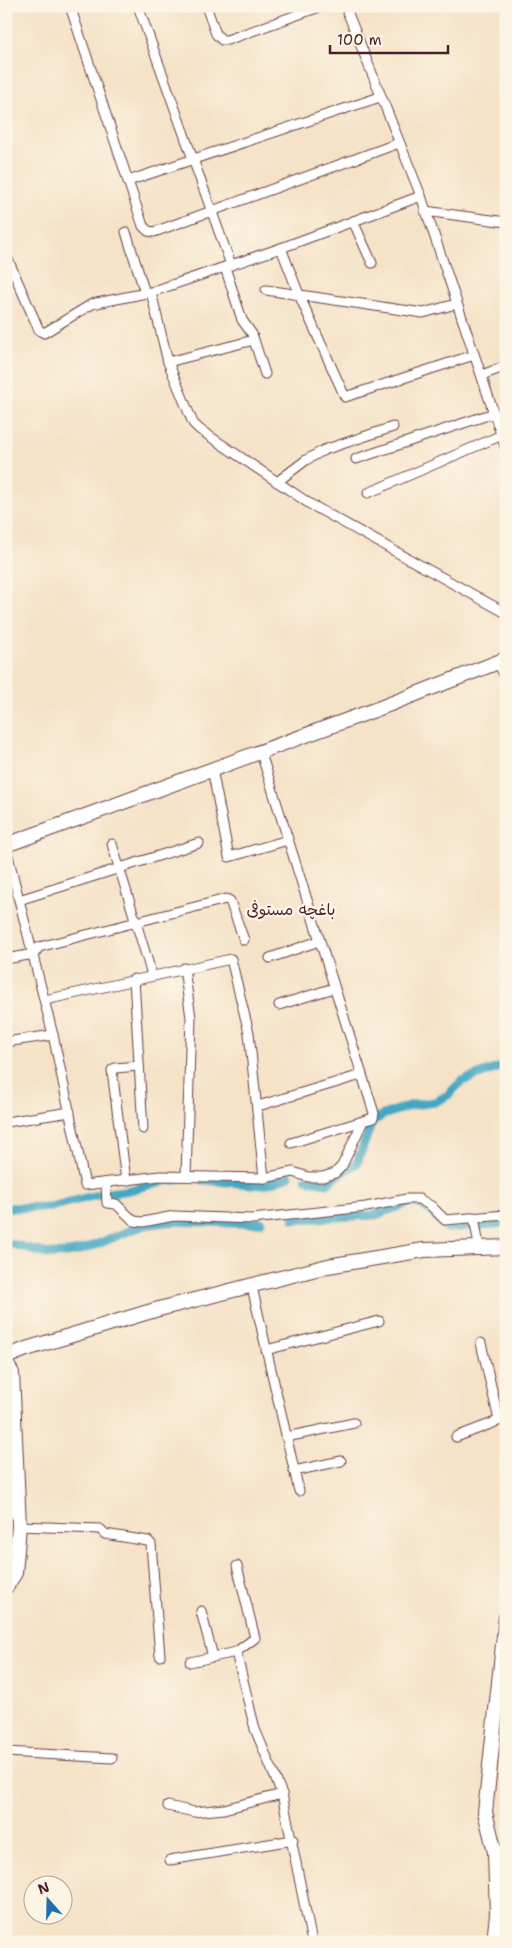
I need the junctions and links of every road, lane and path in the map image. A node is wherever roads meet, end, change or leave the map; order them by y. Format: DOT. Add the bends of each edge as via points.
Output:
graph roads {
  1 [pos="70,6"];
  2 [pos="138,6"];
  3 [pos="206,6"];
  4 [pos="322,6"];
  5 [pos="345,6"];
  6 [pos="380,98"];
  7 [pos="399,143"];
  8 [pos="192,159"];
  9 [pos="128,181"];
  10 [pos="420,196"];
  11 [pos="425,211"];
  12 [pos="212,212"];
  13 [pos="353,221"];
  14 [pos="506,222"];
  15 [pos="126,232"];
  16 [pos="281,248"];
  17 [pos="6,256"];
  18 [pos="372,263"];
  19 [pos="228,266"];
  20 [pos="266,290"];
  21 [pos="148,292"];
  22 [pos="300,297"];
  23 [pos="456,304"];
  24 [pos="254,340"];
  25 [pos="474,355"];
  26 [pos="168,362"];
  27 [pos="506,366"];
  28 [pos="265,374"];
  29 [pos="482,375"];
  30 [pos="494,412"];
  31 [pos="393,427"];
  32 [pos="502,435"];
  33 [pos="506,449"];
  34 [pos="356,458"];
  35 [pos="277,482"];
  36 [pos="368,493"];
  37 [pos="506,613"];
  38 [pos="502,660"];
  39 [pos="506,679"];
  40 [pos="260,750"];
  41 [pos="212,769"];
  42 [pos="288,840"];
  43 [pos="199,843"];
  44 [pos="112,844"];
  45 [pos="6,846"];
  46 [pos="120,869"];
  47 [pos="20,900"];
  48 [pos="135,923"];
  49 [pos="244,940"];
  50 [pos="319,941"];
  51 [pos="34,954"];
  52 [pos="270,958"];
  53 [pos="6,959"];
  54 [pos="184,968"];
  55 [pos="152,975"];
  56 [pos="134,979"];
  57 [pos="334,988"];
  58 [pos="45,1000"];
  59 [pos="279,1006"];
  60 [pos="53,1035"];
  61 [pos="6,1042"];
  62 [pos="139,1066"];
  63 [pos="361,1075"];
  64 [pos="258,1106"];
  65 [pos="70,1112"];
  66 [pos="363,1121"];
  67 [pos="6,1122"];
  68 [pos="143,1129"];
  69 [pos="291,1143"];
  70 [pos="186,1176"];
  71 [pos="264,1178"];
  72 [pos="126,1181"];
  73 [pos="106,1184"];
  74 [pos="506,1215"];
  75 [pos="474,1217"];
  76 [pos="478,1240"];
  77 [pos="506,1247"];
  78 [pos="252,1287"];
  79 [pos="379,1321"];
  80 [pos="481,1343"];
  81 [pos="266,1350"];
  82 [pos="6,1357"];
  83 [pos="6,1364"];
  84 [pos="503,1419"];
  85 [pos="354,1423"];
  86 [pos="286,1437"];
  87 [pos="456,1437"];
  88 [pos="341,1461"];
  89 [pos="294,1471"];
  90 [pos="12,1491"];
  91 [pos="299,1491"];
  92 [pos="15,1517"];
  93 [pos="237,1566"];
  94 [pos="11,1573"];
  95 [pos="6,1587"];
  96 [pos="201,1611"];
  97 [pos="506,1617"];
  98 [pos="504,1647"];
  99 [pos="236,1652"];
  100 [pos="160,1656"];
  101 [pos="213,1657"];
  102 [pos="190,1662"];
  103 [pos="6,1752"];
  104 [pos="112,1758"];
  105 [pos="282,1794"];
  106 [pos="168,1806"];
  107 [pos="293,1840"];
  108 [pos="170,1860"];
  109 [pos="501,1883"];
  110 [pos="312,1942"];
  111 [pos="494,1942"];
  1 -- 9 [label="street"];
  2 -- 8 [label="street"];
  3 -- 4 [label="street" via="216,34 227,40"];
  5 -- 6 [label="street"];
  6 -- 7 [label="street"];
  6 -- 8 [label="street"];
  7 -- 10 [label="street"];
  7 -- 12 [label="street"];
  8 -- 9 [label="street"];
  8 -- 12 [label="street"];
  9 -- 12 [label="street" via="143,226 148,231 154,232"];
  10 -- 11 [label="street"];
  10 -- 13 [label="street"];
  11 -- 14 [label="street"];
  11 -- 23 [label="street"];
  12 -- 19 [label="street"];
  13 -- 16 [label="street"];
  13 -- 18 [label="street"];
  15 -- 21 [label="street"];
  16 -- 19 [label="street"];
  16 -- 22 [label="street"];
  17 -- 21 [label="street" via="40,333 92,304"];
  19 -- 21 [label="street"];
  19 -- 24 [label="street" via="242,320"];
  20 -- 22 [label="street"];
  21 -- 26 [label="street"];
  22 -- 23 [label="street" via="423,313"];
  22 -- 25 [label="street" via="344,397"];
  23 -- 25 [label="street"];
  24 -- 26 [label="street"];
  24 -- 28 [label="street"];
  25 -- 29 [label="street"];
  26 -- 35 [label="street" via="193,422"];
  27 -- 29 [label="street"];
  29 -- 30 [label="street"];
  30 -- 32 [label="street"];
  30 -- 34 [label="street"];
  31 -- 35 [label="street" via="324,450"];
  32 -- 33 [label="street"];
  32 -- 36 [label="street"];
  35 -- 37 [label="street" via="310,504"];
  38 -- 39 [label="street"];
  38 -- 40 [label="street"];
  40 -- 41 [label="street"];
  40 -- 42 [label="street"];
  41 -- 42 [label="street" via="229,857"];
  41 -- 45 [label="street"];
  42 -- 50 [label="street"];
  43 -- 46 [label="street"];
  44 -- 46 [label="street"];
  45 -- 47 [label="street"];
  46 -- 47 [label="street"];
  46 -- 48 [label="street"];
  47 -- 51 [label="street"];
  48 -- 49 [label="street" via="229,898"];
  48 -- 51 [label="street" via="39,947"];
  48 -- 55 [label="street"];
  50 -- 52 [label="street"];
  50 -- 57 [label="street"];
  51 -- 53 [label="street"];
  51 -- 58 [label="street"];
  54 -- 55 [label="street"];
  54 -- 64 [label="street" via="231,959 249,1033"];
  54 -- 70 [label="street" via="191,1018"];
  55 -- 56 [label="street"];
  56 -- 58 [label="street"];
  56 -- 62 [label="street"];
  57 -- 59 [label="street"];
  57 -- 63 [label="street"];
  58 -- 60 [label="street"];
  60 -- 61 [label="street"];
  60 -- 65 [label="street"];
  62 -- 68 [label="street"];
  62 -- 72 [label="street" via="112,1070"];
  63 -- 64 [label="street"];
  63 -- 66 [label="street" via="375,1116"];
  64 -- 71 [label="street"];
  65 -- 67 [label="street"];
  65 -- 73 [label="street" via="85,1185"];
  66 -- 69 [label="street"];
  66 -- 71 [label="street" via="349,1154 335,1173 308,1177 293,1172"];
  70 -- 71 [label="street"];
  70 -- 72 [label="street"];
  72 -- 73 [label="street"];
  73 -- 75 [label="street" via="107,1203 116,1204 134,1221 143,1222 174,1216 252,1219 366,1207 407,1199 419,1199 446,1220"];
  74 -- 75 [label="street"];
  75 -- 76 [label="street"];
  76 -- 77 [label="street"];
  76 -- 78 [label="street" via="328,1266"];
  78 -- 81 [label="street"];
  78 -- 82 [label="street" via="155,1310"];
  79 -- 81 [label="street"];
  80 -- 84 [label="street"];
  81 -- 86 [label="street"];
  83 -- 90 [label="street" via="12,1373"];
  84 -- 87 [label="street"];
  85 -- 86 [label="street"];
  86 -- 89 [label="street"];
  88 -- 89 [label="street"];
  89 -- 91 [label="street"];
  90 -- 92 [label="street"];
  92 -- 94 [label="street"];
  92 -- 100 [label="street" via="100,1529 105,1534 148,1541 151,1544"];
  93 -- 99 [label="street" via="255,1638"];
  94 -- 95 [label="street"];
  96 -- 101 [label="street"];
  97 -- 98 [label="street"];
  98 -- 109 [label="street" via="486,1812"];
  99 -- 101 [label="street"];
  99 -- 105 [label="street" via="255,1728"];
  101 -- 102 [label="street"];
  103 -- 104 [label="street"];
  105 -- 106 [label="street" via="224,1809 194,1812"];
  105 -- 107 [label="street"];
  107 -- 108 [label="street"];
  107 -- 110 [label="street"];
  109 -- 111 [label="street"];
}
